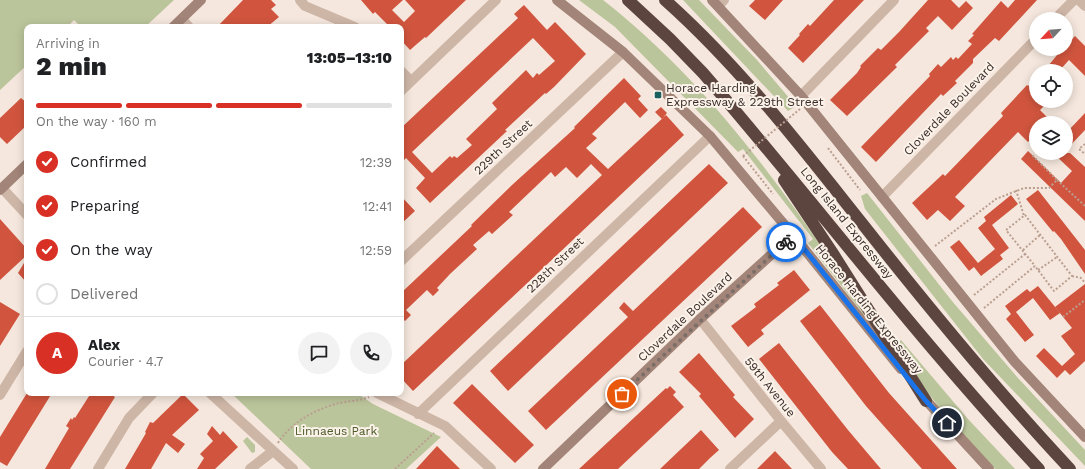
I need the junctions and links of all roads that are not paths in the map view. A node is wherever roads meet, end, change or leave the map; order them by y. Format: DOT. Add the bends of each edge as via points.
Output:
graph roads {
  1 [pos="201,0"];
  2 [pos="300,0"];
  3 [pos="496,0"];
  4 [pos="557,0"];
  5 [pos="628,0"];
  6 [pos="665,0"];
  7 [pos="671,0"];
  8 [pos="894,0"];
  9 [pos="1074,0"];
  10 [pos="1079,0"];
  11 [pos="718,2"];
  12 [pos="1085,6"];
  13 [pos="1062,12"];
  14 [pos="684,17"];
  15 [pos="182,19"];
  16 [pos="176,24"];
  17 [pos="186,24"];
  18 [pos="348,24"];
  19 [pos="1029,45"];
  20 [pos="623,52"];
  21 [pos="404,74"];
  22 [pos="411,81"];
  23 [pos="404,88"];
  24 [pos="801,96"];
  25 [pos="748,126"];
  26 [pos="710,136"];
  27 [pos="24,167"];
  28 [pos="1,189"];
  29 [pos="882,197"];
  30 [pos="24,212"];
  31 [pos="793,235"];
  32 [pos="404,255"];
  33 [pos="700,319"];
  34 [pos="24,356"];
  35 [pos="0,394"];
  36 [pos="150,396"];
  37 [pos="213,396"];
  38 [pos="375,396"];
  39 [pos="1003,396"];
  40 [pos="926,401"];
  41 [pos="418,414"];
  42 [pos="781,421"];
  43 [pos="1085,437"];
  44 [pos="273,450"];
  45 [pos="98,469"];
  46 [pos="250,469"];
  47 [pos="292,469"];
  48 [pos="491,469"];
  49 [pos="543,469"];
  50 [pos="730,469"];
  51 [pos="821,469"];
  52 [pos="989,469"];
  53 [pos="1039,469"];
  54 [pos="1070,469"];
  55 [pos="1081,469"];
  1 -- 15 [label="main road"];
  2 -- 18 [label="street" via="305,6"];
  3 -- 22 [label="street"];
  4 -- 20 [label="main road, Horace Harding Expressway"];
  5 -- 25 [label="highway, Long Island Expressway" via="703,73"];
  6 -- 14 [label="highway, Long Island Expressway"];
  7 -- 14 [label="highway"];
  8 -- 24 [label="street"];
  9 -- 13 [label="street"];
  10 -- 12 [label="street"];
  11 -- 24 [label="main road"];
  14 -- 39 [label="highway, Long Island Expressway" via="783,124 954,339"];
  15 -- 16 [label="main road"];
  15 -- 17 [label="street"];
  19 -- 29 [label="street, Cloverdale Boulevard"];
  20 -- 26 [label="main road, Horace Harding Expressway"];
  20 -- 32 [label="street, 229th Street"];
  21 -- 22 [label="street"];
  22 -- 23 [label="street"];
  24 -- 29 [label="main road"];
  25 -- 40 [label="highway" via="832,252"];
  25 -- 53 [label="highway, Long Island Expressway" via="936,353"];
  26 -- 31 [label="main road, Horace Harding Expressway"];
  26 -- 41 [label="street, 228th Street"];
  27 -- 28 [label="main road"];
  28 -- 30 [label="street"];
  29 -- 43 [label="main road" via="1015,362"];
  31 -- 33 [label="main road, Cloverdale Boulevard"];
  31 -- 40 [label="main road, Horace Harding Expressway"];
  33 -- 42 [label="street, 59th Avenue"];
  33 -- 49 [label="main road, Cloverdale Boulevard"];
  34 -- 35 [label="street"];
  36 -- 45 [label="street" via="128,418"];
  37 -- 44 [label="street"];
  38 -- 41 [label="street"];
  39 -- 54 [label="highway, Long Island Expressway"];
  39 -- 55 [label="highway"];
  40 -- 52 [label="main road, Horace Harding Expressway"];
  41 -- 48 [label="street" via="445,426"];
  42 -- 50 [label="street"];
  42 -- 51 [label="street, 59th Avenue"];
  44 -- 46 [label="street"];
  44 -- 47 [label="street"];
}
